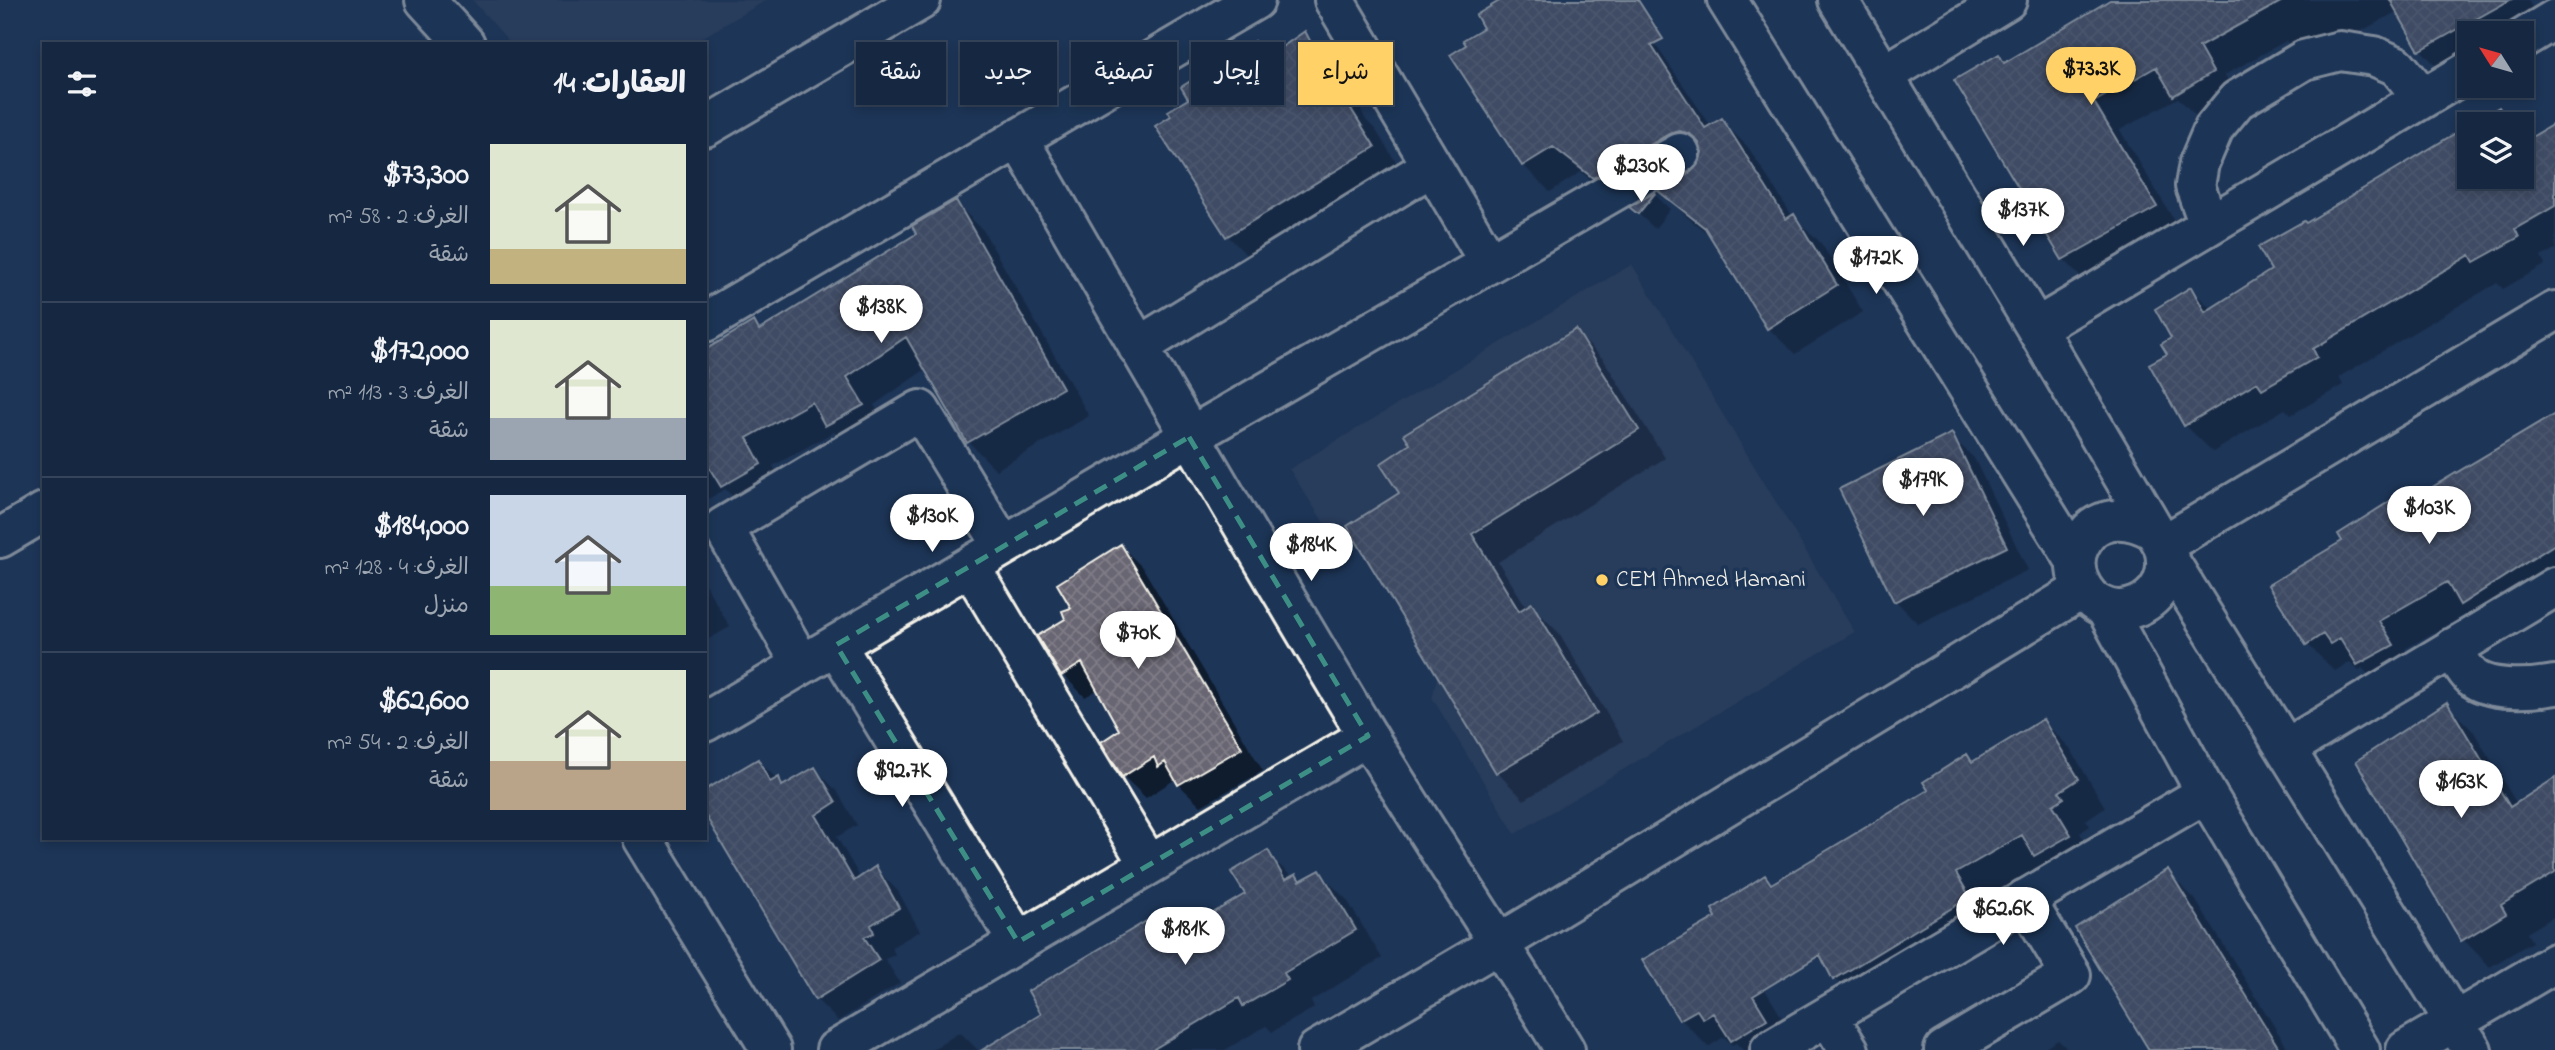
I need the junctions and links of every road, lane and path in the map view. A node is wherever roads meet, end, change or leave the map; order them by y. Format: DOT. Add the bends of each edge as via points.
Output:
graph roads {
  1 [pos="425,0"];
  2 [pos="921,0"];
  3 [pos="1255,0"];
  4 [pos="1334,0"];
  5 [pos="1727,0"];
  6 [pos="1838,0"];
  7 [pos="2007,0"];
  8 [pos="2555,19"];
  9 [pos="2534,32"];
  10 [pos="463,42"];
  11 [pos="1884,75"];
  12 [pos="2457,78"];
  13 [pos="2423,98"];
  14 [pos="707,126"];
  15 [pos="1018,138"];
  16 [pos="1680,153"];
  17 [pos="1432,166"];
  18 [pos="2209,225"];
  19 [pos="1489,262"];
  20 [pos="2555,311"];
  21 [pos="707,322"];
  22 [pos="2036,328"];
  23 [pos="1138,347"];
  24 [pos="1189,437"];
  25 [pos="42,513"];
  26 [pos="0,538"];
  27 [pos="2161,544"];
  28 [pos="1003,546"];
  29 [pos="970,566"];
  30 [pos="2088,585"];
  31 [pos="2555,587"];
  32 [pos="836,645"];
  33 [pos="2452,648"];
  34 [pos="802,665"];
  35 [pos="2555,685"];
  36 [pos="707,721"];
  37 [pos="1368,736"];
  38 [pos="2287,748"];
  39 [pos="2206,793"];
  40 [pos="643,840"];
  41 [pos="1149,865"];
  42 [pos="2025,900"];
  43 [pos="1018,942"];
  44 [pos="1500,943"];
  45 [pos="2555,963"];
  46 [pos="1828,1016"];
  47 [pos="2464,1036"];
  48 [pos="771,1050"];
  49 [pos="836,1050"];
  50 [pos="1317,1050"];
  51 [pos="1565,1050"];
  52 [pos="1770,1050"];
  53 [pos="1849,1050"];
  54 [pos="1944,1050"];
  55 [pos="2360,1050"];
  56 [pos="2406,1050"];
  1 -- 10 [label="street"];
  2 -- 14 [label="street"];
  3 -- 15 [label="street"];
  4 -- 17 [label="street"];
  5 -- 30 [label="street"];
  6 -- 11 [label="street"];
  7 -- 11 [label="street"];
  8 -- 9 [label="street"];
  11 -- 22 [label="street"];
  12 -- 13 [label="street"];
  13 -- 18 [label="street"];
  13 -- 18 [label="street" via="2397,66 2374,56 2340,51 2304,60 2237,100 2214,128 2195,186"];
  15 -- 21 [label="street"];
  15 -- 23 [label="street"];
  16 -- 19 [label="street"];
  17 -- 19 [label="street"];
  17 -- 23 [label="street"];
  18 -- 22 [label="street"];
  19 -- 24 [label="street"];
  20 -- 27 [label="street"];
  22 -- 27 [label="street"];
  23 -- 24 [label="street"];
  24 -- 28 [label="street"];
  24 -- 37 [label="street"];
  25 -- 26 [label="street"];
  27 -- 30 [label="street" via="2166,573 2150,600 2121,610"];
  27 -- 30 [label="street" via="2141,523 2112,519 2098,524 2079,545"];
  27 -- 38 [label="street"];
  28 -- 29 [label="street"];
  28 -- 34 [label="street" via="920,410 723,527"];
  29 -- 32 [label="street"];
  29 -- 41 [label="street"];
  30 -- 39 [label="street"];
  30 -- 44 [label="street"];
  31 -- 33 [label="street"];
  32 -- 34 [label="street"];
  32 -- 43 [label="street"];
  33 -- 35 [label="street" via="2472,677 2532,689"];
  33 -- 38 [label="street"];
  34 -- 36 [label="street"];
  37 -- 41 [label="street"];
  37 -- 44 [label="street"];
  38 -- 47 [label="street"];
  39 -- 42 [label="street"];
  39 -- 55 [label="street"];
  40 -- 48 [label="street"];
  41 -- 43 [label="street"];
  42 -- 46 [label="street"];
  42 -- 54 [label="street" via="2071,975"];
  43 -- 49 [label="street"];
  44 -- 50 [label="street"];
  44 -- 51 [label="street"];
  45 -- 47 [label="street"];
  46 -- 52 [label="street"];
  46 -- 53 [label="street"];
  47 -- 56 [label="street"];
}
